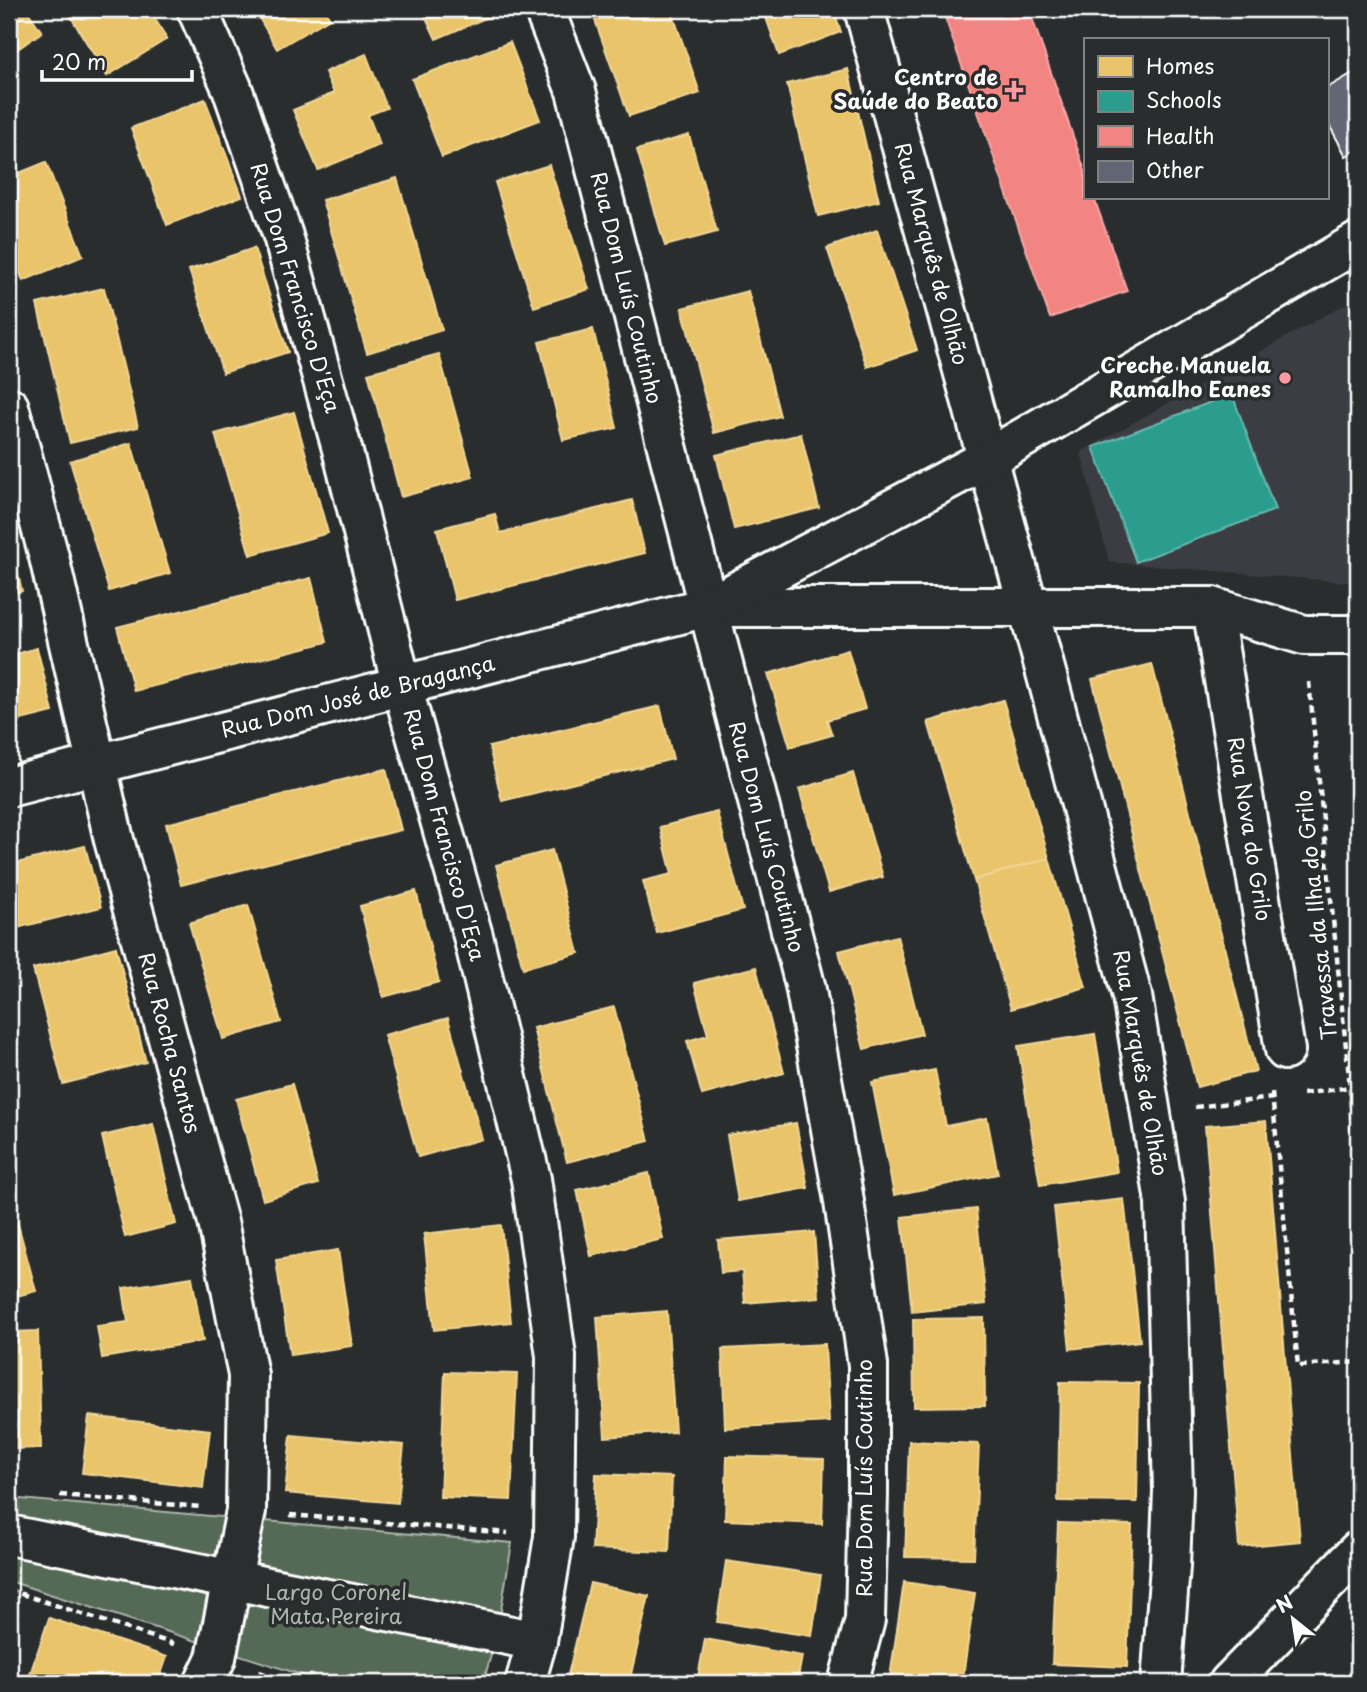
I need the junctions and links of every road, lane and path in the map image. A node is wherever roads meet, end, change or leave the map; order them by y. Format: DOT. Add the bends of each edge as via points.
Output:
graph roads {
  1 [pos="197,9"];
  2 [pos="544,9"];
  3 [pos="864,9"];
  4 [pos="1358,242"];
  5 [pos="9,407"];
  6 [pos="987,459"];
  7 [pos="707,607"];
  8 [pos="1212,607"];
  9 [pos="1028,608"];
  10 [pos="1304,635"];
  11 [pos="1358,635"];
  12 [pos="402,686"];
  13 [pos="98,764"];
  14 [pos="9,787"];
  15 [pos="1285,1050"];
  16 [pos="1350,1087"];
  17 [pos="1299,1094"];
  18 [pos="1286,1096"];
  19 [pos="1273,1098"];
  20 [pos="1151,1112"];
  21 [pos="1358,1275"];
  22 [pos="1358,1362"];
  23 [pos="9,1535"];
  24 [pos="1358,1551"];
  25 [pos="233,1580"];
  26 [pos="9,1590"];
  27 [pos="537,1641"];
  28 [pos="210,1671"];
  29 [pos="295,1683"];
  30 [pos="525,1683"];
  31 [pos="848,1683"];
  32 [pos="1161,1683"];
  33 [pos="1229,1683"];
  1 -- 12 [label="street, Rua Dom Francisco D'Eça" via="232,88 283,236"];
  2 -- 7 [label="street, Rua Dom Luís Coutinho" via="576,91"];
  3 -- 6 [label="street, Rua Marquês de Olhão"];
  4 -- 6 [label="street"];
  5 -- 13 [label="street, Rua Rocha Santos"];
  6 -- 7 [label="street"];
  6 -- 9 [label="street, Rua Marquês de Olhão"];
  7 -- 9 [label="street"];
  7 -- 12 [label="street, Rua Dom José de Bragança"];
  7 -- 31 [label="street, Rua Dom Luís Coutinho" via="805,985 868,1365 865,1620"];
  8 -- 9 [label="street"];
  8 -- 10 [label="street"];
  8 -- 15 [label="street, Rua Nova do Grilo"];
  9 -- 20 [label="street, Rua Marquês de Olhão" via="1132,996"];
  10 -- 11 [label="street"];
  10 -- 16 [label="path, Travessa da Ilha do Grilo"];
  12 -- 13 [label="street, Rua Dom José de Bragança"];
  12 -- 27 [label="street, Rua Dom Francisco D'Eça" via="473,936 531,1180 556,1356 554,1537"];
  13 -- 14 [label="street, Rua Dom José de Bragança"];
  13 -- 25 [label="street, Rua Rocha Santos" via="114,840 218,1222 248,1375 246,1511"];
  15 -- 19 [label="path" via="1269,1068"];
  16 -- 17 [label="path"];
  16 -- 21 [label="path, Travessa da Ilha do Grilo"];
  18 -- 19 [label="path"];
  19 -- 20 [label="path"];
  19 -- 22 [label="path" via="1298,1366"];
  20 -- 32 [label="street, Rua Marquês de Olhão" via="1165,1202 1172,1491"];
  23 -- 25 [label="street"];
  24 -- 33 [label="street"];
  25 -- 27 [label="street"];
  25 -- 28 [label="street, Rua Rocha Santos"];
  26 -- 28 [label="path"];
  27 -- 30 [label="street, Rua Dom Francisco D'Eça"];
  28 -- 29 [label="path"];
}
